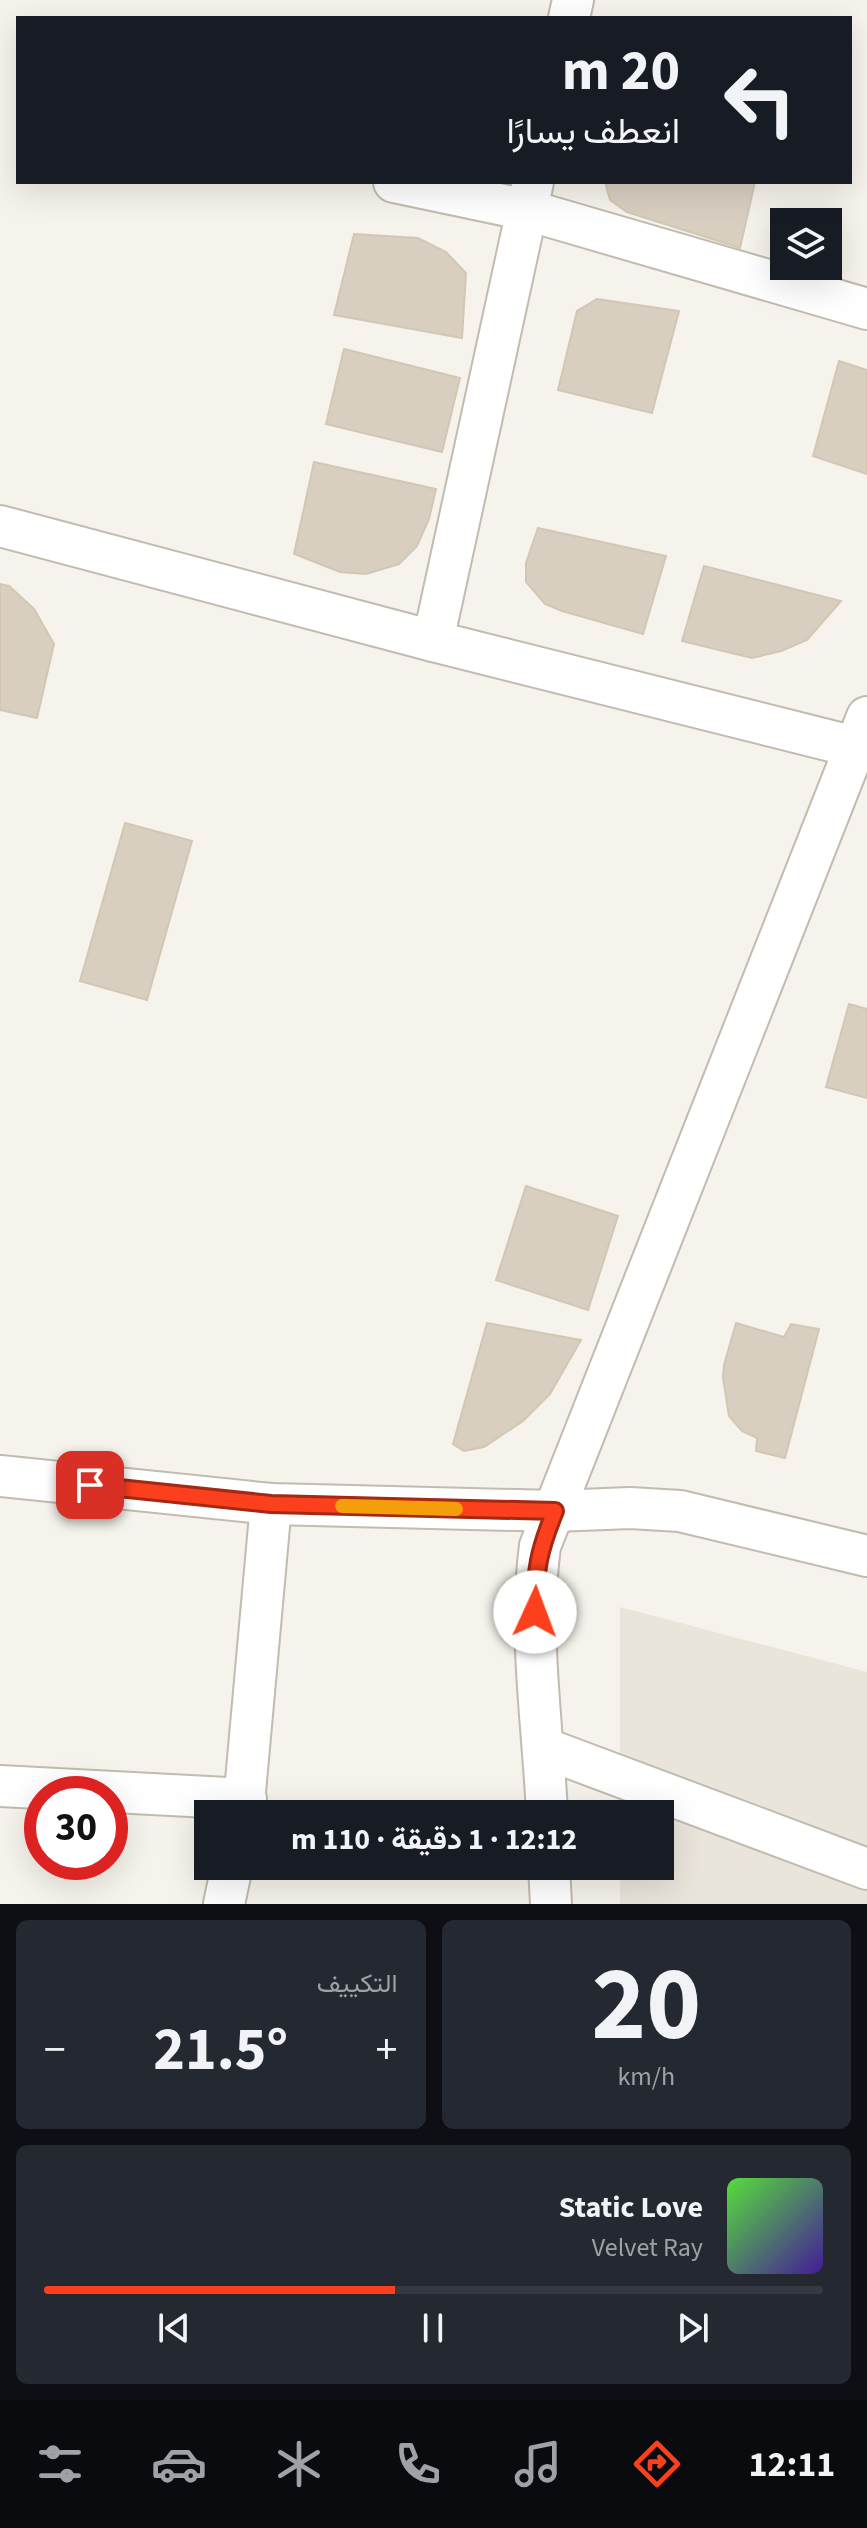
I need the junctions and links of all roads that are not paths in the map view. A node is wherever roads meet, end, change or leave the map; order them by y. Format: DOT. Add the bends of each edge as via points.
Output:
graph roads {
  1 [pos="413,184"];
  2 [pos="530,196"];
  3 [pos="867,309"];
  4 [pos="0,526"];
  5 [pos="433,641"];
  6 [pos="863,738"];
  7 [pos="0,1476"];
  8 [pos="271,1504"];
  9 [pos="555,1511"];
  10 [pos="867,1556"];
  11 [pos="544,1748"];
  12 [pos="0,1786"];
  13 [pos="246,1800"];
  14 [pos="546,1800"];
  15 [pos="194,1803"];
  16 [pos="867,1869"];
  17 [pos="229,1880"];
  18 [pos="550,1880"];
  19 [pos="224,1904"];
  20 [pos="551,1904"];
  1 -- 2 [label="street"];
  2 -- 3 [label="street"];
  2 -- 5 [label="street"];
  4 -- 5 [label="street"];
  5 -- 6 [label="street"];
  6 -- 9 [label="street"];
  7 -- 8 [label="street"];
  8 -- 9 [label="street"];
  8 -- 13 [label="street"];
  9 -- 10 [label="street" via="680,1511"];
  9 -- 11 [label="street" via="540,1546 535,1584"];
  11 -- 14 [label="street"];
  11 -- 16 [label="street"];
  12 -- 15 [label="street"];
  17 -- 19 [label="street"];
  18 -- 20 [label="street"];
}
